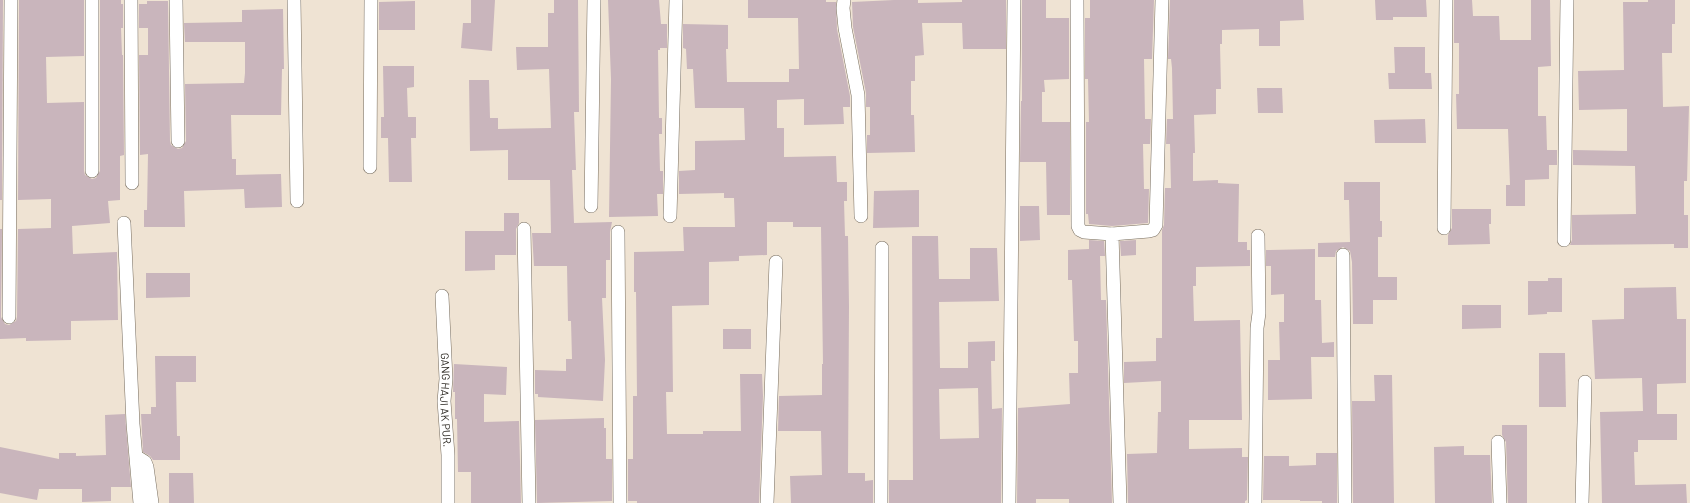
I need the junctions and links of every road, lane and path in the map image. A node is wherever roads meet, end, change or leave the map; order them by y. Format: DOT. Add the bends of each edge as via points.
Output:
graph roads {
  1 [pos="11,0"];
  2 [pos="92,0"];
  3 [pos="131,0"];
  4 [pos="176,0"];
  5 [pos="294,0"];
  6 [pos="371,0"];
  7 [pos="594,0"];
  8 [pos="676,0"];
  9 [pos="844,0"];
  10 [pos="1014,0"];
  11 [pos="1078,0"];
  12 [pos="1162,0"];
  13 [pos="1446,0"];
  14 [pos="1567,0"];
  15 [pos="178,141"];
  16 [pos="370,167"];
  17 [pos="92,171"];
  18 [pos="132,183"];
  19 [pos="297,201"];
  20 [pos="592,206"];
  21 [pos="670,216"];
  22 [pos="861,216"];
  23 [pos="124,223"];
  24 [pos="1444,228"];
  25 [pos="524,229"];
  26 [pos="618,232"];
  27 [pos="1112,234"];
  28 [pos="1258,236"];
  29 [pos="1564,240"];
  30 [pos="882,248"];
  31 [pos="1343,255"];
  32 [pos="776,262"];
  33 [pos="442,296"];
  34 [pos="9,317"];
  35 [pos="1585,382"];
  36 [pos="1498,442"];
  37 [pos="137,457"];
  38 [pos="140,503"];
  39 [pos="152,503"];
  40 [pos="448,503"];
  41 [pos="529,503"];
  42 [pos="620,503"];
  43 [pos="767,503"];
  44 [pos="881,503"];
  45 [pos="1009,503"];
  46 [pos="1120,503"];
  47 [pos="1255,503"];
  48 [pos="1345,503"];
  49 [pos="1500,503"];
  50 [pos="1582,503"];
  1 -- 34 [label="street"];
  2 -- 17 [label="street"];
  3 -- 18 [label="street"];
  4 -- 15 [label="street"];
  5 -- 19 [label="street"];
  6 -- 16 [label="street"];
  7 -- 20 [label="street"];
  8 -- 21 [label="street"];
  9 -- 22 [label="street" via="845,28 858,95"];
  10 -- 45 [label="street"];
  11 -- 27 [label="street" via="1078,226 1084,232"];
  12 -- 27 [label="street" via="1156,224 1149,232"];
  13 -- 24 [label="street"];
  14 -- 29 [label="street"];
  23 -- 37 [label="street" via="133,424"];
  25 -- 41 [label="street"];
  26 -- 42 [label="street"];
  27 -- 46 [label="street"];
  28 -- 47 [label="street"];
  30 -- 44 [label="street"];
  31 -- 48 [label="street"];
  32 -- 43 [label="street"];
  33 -- 40 [label="street, GANG HAJI AK PUR."];
  35 -- 50 [label="street"];
  36 -- 49 [label="street"];
  37 -- 38 [label="street"];
  37 -- 39 [label="street" via="145,462 147,467"];
}
